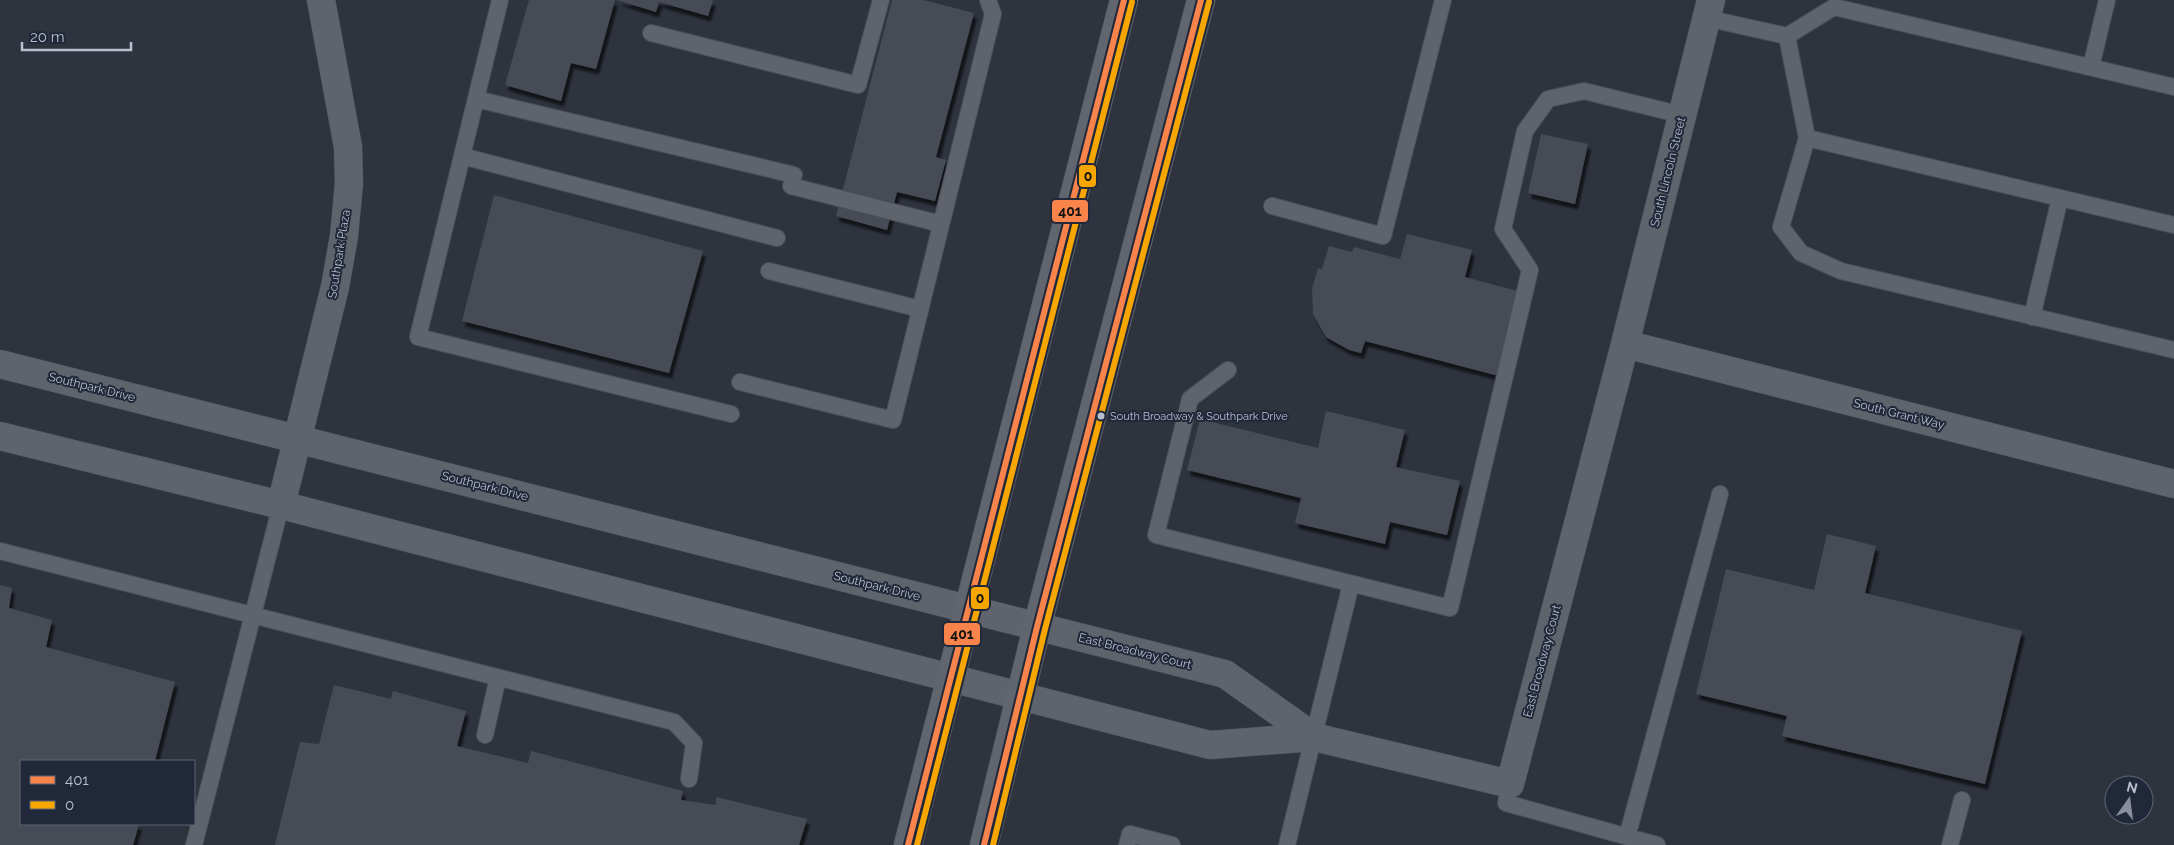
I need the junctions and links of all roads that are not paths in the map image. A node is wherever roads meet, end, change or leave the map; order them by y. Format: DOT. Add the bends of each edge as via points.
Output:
graph roads {
  1 [pos="321,0"];
  2 [pos="500,0"];
  3 [pos="881,0"];
  4 [pos="988,0"];
  5 [pos="1124,0"];
  6 [pos="1201,0"];
  7 [pos="1443,0"];
  8 [pos="2107,0"];
  9 [pos="1835,3"];
  10 [pos="1709,9"];
  11 [pos="650,32"];
  12 [pos="1787,36"];
  13 [pos="2091,68"];
  14 [pos="2174,87"];
  15 [pos="476,99"];
  16 [pos="1682,115"];
  17 [pos="1807,138"];
  18 [pos="462,156"];
  19 [pos="2060,198"];
  20 [pos="1272,206"];
  21 [pos="941,224"];
  22 [pos="2174,225"];
  23 [pos="778,238"];
  24 [pos="769,271"];
  25 [pos="920,309"];
  26 [pos="2032,316"];
  27 [pos="1624,344"];
  28 [pos="2174,350"];
  29 [pos="0,364"];
  30 [pos="1228,370"];
  31 [pos="740,382"];
  32 [pos="731,414"];
  33 [pos="0,436"];
  34 [pos="297,438"];
  35 [pos="2174,484"];
  36 [pos="1720,494"];
  37 [pos="281,505"];
  38 [pos="0,551"];
  39 [pos="1351,584"];
  40 [pos="969,609"];
  41 [pos="252,616"];
  42 [pos="1037,627"];
  43 [pos="498,678"];
  44 [pos="951,678"];
  45 [pos="1020,695"];
  46 [pos="485,734"];
  47 [pos="1314,737"];
  48 [pos="689,779"];
  49 [pos="1510,784"];
  50 [pos="1962,800"];
  51 [pos="1627,837"];
  52 [pos="1648,844"];
  53 [pos="194,845"];
  54 [pos="908,845"];
  55 [pos="984,845"];
  56 [pos="1127,845"];
  57 [pos="1172,845"];
  58 [pos="1287,845"];
  59 [pos="1950,845"];
  1 -- 34 [label="street, Southpark Plaza" via="348,147 348,183 344,236 335,287"];
  2 -- 15 [label="lane"];
  3 -- 11 [label="lane" via="858,85"];
  4 -- 21 [label="lane" via="994,14"];
  5 -- 40 [label="main road"];
  6 -- 42 [label="main road"];
  7 -- 20 [label="lane" via="1383,236"];
  8 -- 13 [label="lane"];
  9 -- 12 [label="lane"];
  9 -- 13 [label="lane"];
  10 -- 12 [label="lane"];
  10 -- 16 [label="street, South Lincoln Street"];
  12 -- 17 [label="lane"];
  13 -- 14 [label="lane"];
  15 -- 18 [label="lane"];
  15 -- 21 [label="lane" via="793,181"];
  16 -- 27 [label="street, South Lincoln Street"];
  16 -- 39 [label="lane" via="1584,91 1548,99 1525,131 1502,229 1530,270 1450,608"];
  17 -- 19 [label="lane"];
  17 -- 26 [label="lane" via="1781,227 1801,253 1841,271"];
  18 -- 23 [label="lane"];
  18 -- 32 [label="lane" via="418,337"];
  19 -- 22 [label="lane"];
  19 -- 26 [label="lane"];
  21 -- 25 [label="lane"];
  24 -- 25 [label="lane"];
  25 -- 31 [label="lane" via="893,420"];
  26 -- 28 [label="lane"];
  27 -- 35 [label="street, South Grant Way"];
  27 -- 49 [label="street, East Broadway Court"];
  29 -- 34 [label="street, Southpark Drive"];
  30 -- 39 [label="lane" via="1190,399 1156,535"];
  33 -- 37 [label="street"];
  34 -- 37 [label="street, Southpark Plaza"];
  34 -- 40 [label="street, Southpark Drive"];
  36 -- 51 [label="lane"];
  37 -- 41 [label="lane"];
  37 -- 44 [label="street"];
  38 -- 41 [label="lane"];
  39 -- 47 [label="lane"];
  40 -- 42 [label="street, East Broadway Court"];
  40 -- 44 [label="main road"];
  41 -- 43 [label="lane"];
  41 -- 53 [label="lane"];
  42 -- 45 [label="main road"];
  42 -- 47 [label="street, East Broadway Court" via="1225,674"];
  43 -- 46 [label="lane"];
  43 -- 48 [label="lane" via="674,722 694,743"];
  44 -- 45 [label="street, East Broadway Court"];
  44 -- 54 [label="main road"];
  45 -- 47 [label="street, East Broadway Court" via="1210,744"];
  45 -- 55 [label="main road"];
  47 -- 49 [label="street, East Broadway Court"];
  47 -- 58 [label="lane"];
  49 -- 51 [label="lane" via="1506,803"];
  50 -- 59 [label="lane"];
  51 -- 52 [label="lane"];
  56 -- 57 [label="lane" via="1130,834"];
}
